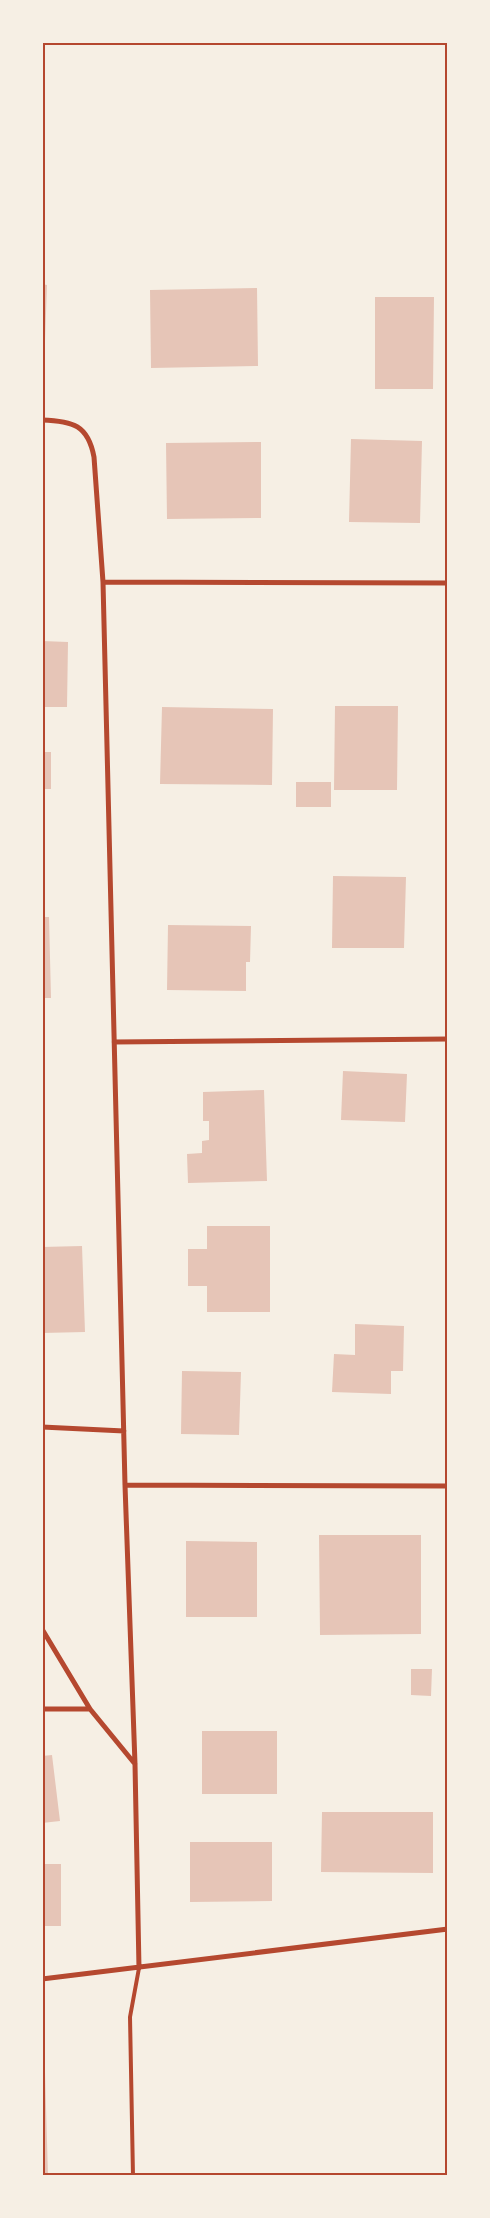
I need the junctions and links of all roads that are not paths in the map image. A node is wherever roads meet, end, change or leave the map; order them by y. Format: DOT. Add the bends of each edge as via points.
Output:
graph roads {
  1 [pos="42,420"];
  2 [pos="103,582"];
  3 [pos="448,583"];
  4 [pos="448,1038"];
  5 [pos="114,1042"];
  6 [pos="42,1426"];
  7 [pos="124,1431"];
  8 [pos="125,1485"];
  9 [pos="448,1486"];
  10 [pos="42,1629"];
  11 [pos="90,1708"];
  12 [pos="42,1709"];
  13 [pos="135,1764"];
  14 [pos="448,1929"];
  15 [pos="139,1968"];
  16 [pos="42,1979"];
  17 [pos="133,2176"];
  1 -- 2 [label="street" via="73,424 89,438 94,458"];
  2 -- 3 [label="street"];
  2 -- 5 [label="street"];
  4 -- 5 [label="street"];
  5 -- 7 [label="street"];
  6 -- 7 [label="street"];
  7 -- 8 [label="street"];
  8 -- 9 [label="street"];
  8 -- 13 [label="street"];
  10 -- 11 [label="street"];
  11 -- 12 [label="street"];
  11 -- 13 [label="street"];
  13 -- 15 [label="street"];
  14 -- 15 [label="street"];
  15 -- 16 [label="street"];
  15 -- 17 [label="lane" via="130,2016"];
}
